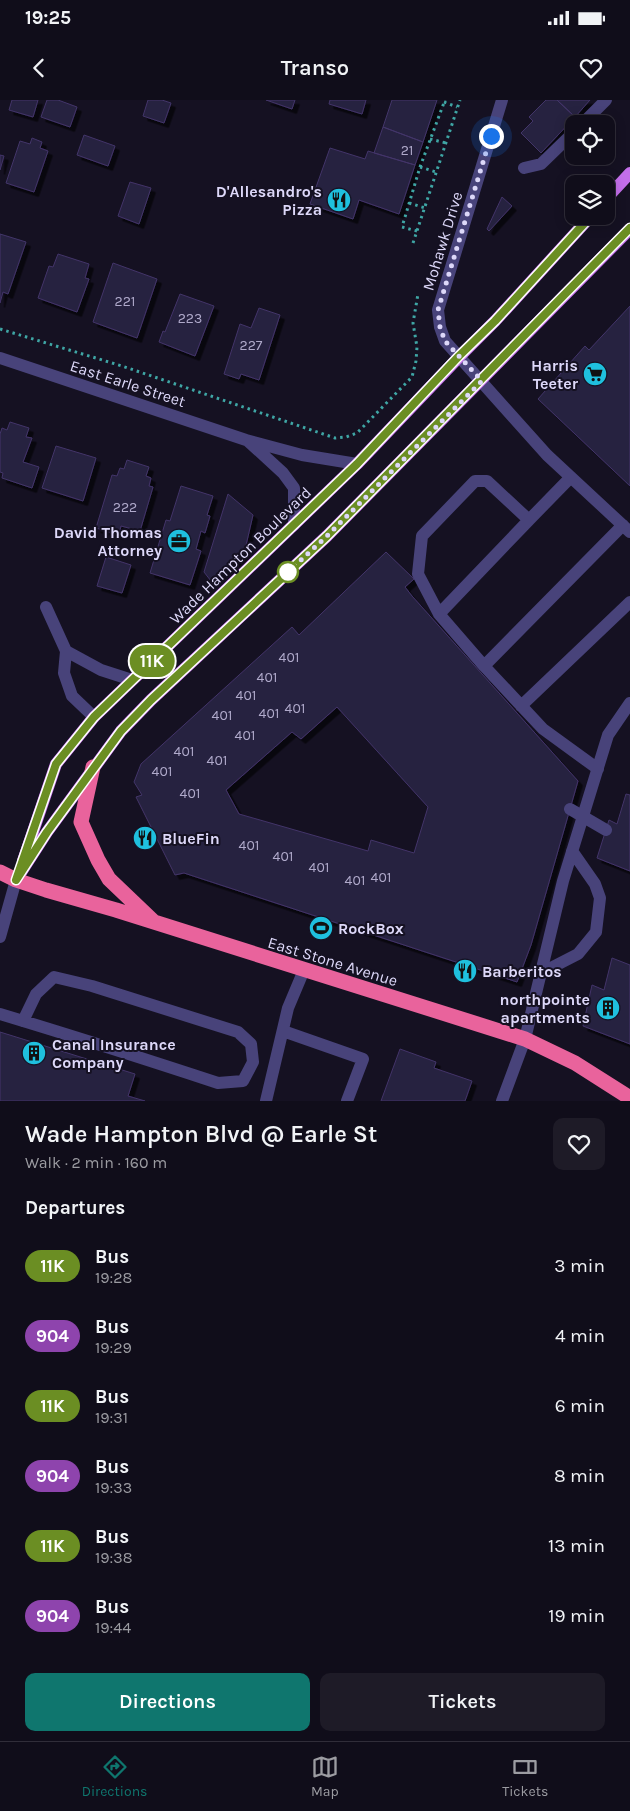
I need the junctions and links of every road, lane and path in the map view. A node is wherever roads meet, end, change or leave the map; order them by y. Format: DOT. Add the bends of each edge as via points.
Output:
graph roads {
  1 [pos="460,100"];
  2 [pos="502,100"];
  3 [pos="606,100"];
  4 [pos="444,101"];
  5 [pos="457,107"];
  6 [pos="591,115"];
  7 [pos="430,139"];
  8 [pos="565,141"];
  9 [pos="446,143"];
  10 [pos="420,167"];
  11 [pos="524,168"];
  12 [pos="436,172"];
  13 [pos="630,173"];
  14 [pos="615,189"];
  15 [pos="409,203"];
  16 [pos="424,208"];
  17 [pos="583,225"];
  18 [pos="630,228"];
  19 [pos="417,231"];
  20 [pos="413,243"];
  21 [pos="418,294"];
  22 [pos="0,329"];
  23 [pos="459,356"];
  24 [pos="0,358"];
  25 [pos="482,381"];
  26 [pos="246,440"];
  27 [pos="357,464"];
  28 [pos="571,477"];
  29 [pos="529,520"];
  30 [pos="294,525"];
  31 [pos="626,529"];
  32 [pos="630,602"];
  33 [pos="46,608"];
  34 [pos="439,614"];
  35 [pos="66,651"];
  36 [pos="484,666"];
  37 [pos="132,680"];
  38 [pos="630,703"];
  39 [pos="521,706"];
  40 [pos="94,717"];
  41 [pos="93,767"];
  42 [pos="598,769"];
  43 [pos="570,809"];
  44 [pos="606,830"];
  45 [pos="572,851"];
  46 [pos="0,872"];
  47 [pos="0,879"];
  48 [pos="16,880"];
  49 [pos="156,923"];
  50 [pos="0,937"];
  51 [pos="304,970"];
  52 [pos="541,973"];
  53 [pos="0,1014"];
  54 [pos="22,1021"];
  55 [pos="284,1031"];
  56 [pos="525,1039"];
  57 [pos="630,1098"];
  58 [pos="266,1101"];
  59 [pos="347,1101"];
  60 [pos="502,1101"];
  1 -- 5 [label="path"];
  2 -- 23 [label="street, Mohawk Drive" via="438,310 445,341"];
  3 -- 6 [label="street"];
  4 -- 5 [label="path"];
  4 -- 7 [label="path"];
  5 -- 9 [label="path"];
  7 -- 9 [label="path"];
  7 -- 10 [label="path"];
  8 -- 11 [label="street" via="541,164"];
  9 -- 12 [label="path"];
  10 -- 12 [label="path"];
  10 -- 15 [label="path"];
  12 -- 16 [label="path"];
  13 -- 14 [label="main road"];
  15 -- 16 [label="path"];
  15 -- 19 [label="path" via="402,227"];
  16 -- 19 [label="path"];
  17 -- 23 [label="main road, Wade Hampton Boulevard"];
  18 -- 25 [label="main road"];
  19 -- 20 [label="path"];
  21 -- 22 [label="path" via="413,323 417,347 412,377 357,432 335,438"];
  23 -- 25 [label="street, Mohawk Drive"];
  23 -- 27 [label="main road, Wade Hampton Boulevard"];
  24 -- 26 [label="street, East Earle Street"];
  25 -- 28 [label="street, Mohawk Drive" via="547,456"];
  25 -- 41 [label="main road" via="327,536 151,700"];
  26 -- 27 [label="street, East Earle Street" via="302,455"];
  26 -- 30 [label="street, East Earle Street" via="284,473 294,488"];
  27 -- 30 [label="main road, Wade Hampton Boulevard"];
  28 -- 29 [label="street"];
  28 -- 31 [label="street, Mohawk Drive"];
  29 -- 34 [label="street"];
  29 -- 34 [label="street" via="487,481 475,481 422,536 418,574"];
  30 -- 37 [label="main road, Wade Hampton Boulevard"];
  31 -- 36 [label="street"];
  32 -- 39 [label="street"];
  33 -- 35 [label="street"];
  34 -- 36 [label="street"];
  35 -- 37 [label="street" via="101,670"];
  35 -- 40 [label="street" via="64,673 72,696"];
  36 -- 39 [label="street"];
  37 -- 40 [label="main road, Wade Hampton Boulevard"];
  38 -- 42 [label="street" via="608,735"];
  39 -- 42 [label="street" via="543,728"];
  40 -- 48 [label="main road, Wade Hampton Boulevard" via="56,764"];
  41 -- 48 [label="main road"];
  41 -- 49 [label="highway" via="81,822 109,879"];
  42 -- 45 [label="street"];
  43 -- 44 [label="street"];
  45 -- 52 [label="street"];
  45 -- 52 [label="street" via="595,884 600,898 596,932 578,954"];
  46 -- 48 [label="highway, East Stone Avenue"];
  47 -- 48 [label="highway, East Stone Avenue"];
  48 -- 49 [label="highway, East Stone Avenue"];
  48 -- 50 [label="street"];
  49 -- 51 [label="highway, East Stone Avenue"];
  51 -- 55 [label="street" via="288,1008"];
  51 -- 56 [label="highway, East Stone Avenue"];
  52 -- 56 [label="street"];
  53 -- 54 [label="street"];
  54 -- 54 [label="street" via="218,1082 243,1081 253,1062 251,1044 238,1032 54,977 36,994"];
  55 -- 58 [label="street"];
  55 -- 59 [label="street" via="363,1059"];
  56 -- 57 [label="highway, East Stone Avenue" via="575,1064"];
  56 -- 60 [label="street"];
}
